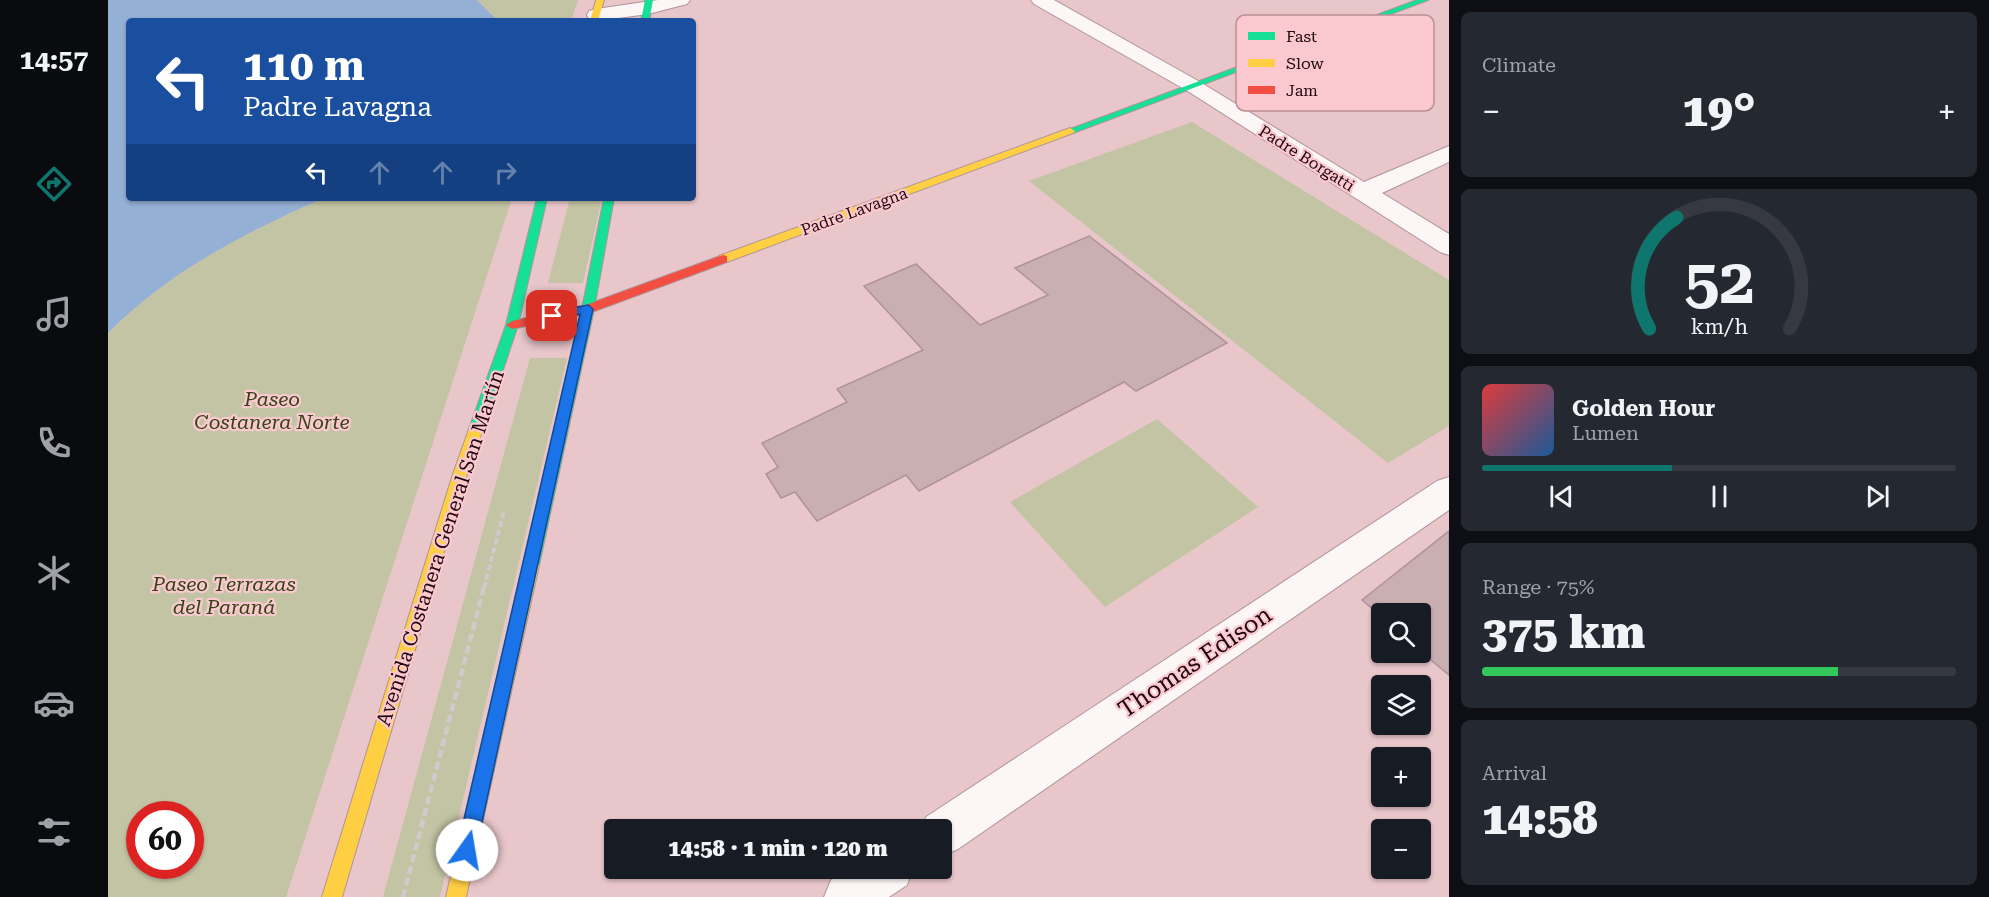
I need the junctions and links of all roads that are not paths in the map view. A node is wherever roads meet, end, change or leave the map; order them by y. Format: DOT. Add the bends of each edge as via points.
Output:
graph roads {
  1 [pos="681,0"];
  2 [pos="1424,0"];
  3 [pos="1051,2"];
  4 [pos="647,10"];
  5 [pos="597,12"];
  6 [pos="1384,15"];
  7 [pos="1236,70"];
  8 [pos="1193,86"];
  9 [pos="1449,153"];
  10 [pos="1363,192"];
  11 [pos="541,201"];
  12 [pos="608,201"];
  13 [pos="1449,246"];
  14 [pos="588,309"];
  15 [pos="512,325"];
  16 [pos="1449,491"];
  17 [pos="952,827"];
  18 [pos="874,879"];
  19 [pos="332,897"];
  20 [pos="456,897"];
  21 [pos="848,897"];
  1 -- 4 [label="street"];
  2 -- 6 [label="street, Padre Lavagna"];
  3 -- 8 [label="street, Padre Borgatti"];
  4 -- 5 [label="street"];
  7 -- 8 [label="street, Padre Lavagna"];
  8 -- 10 [label="street, Padre Borgatti"];
  8 -- 14 [label="street, Padre Lavagna"];
  9 -- 10 [label="street"];
  10 -- 13 [label="street, Padre Borgatti"];
  11 -- 15 [label="street, Avenida Costanera General San Martín"];
  12 -- 14 [label="street"];
  14 -- 15 [label="street, Padre Lavagna"];
  14 -- 20 [label="street"];
  15 -- 19 [label="street, Avenida Costanera General San Martín" via="459,477"];
  16 -- 17 [label="street, Thomas Edison"];
  18 -- 21 [label="street"];
}
